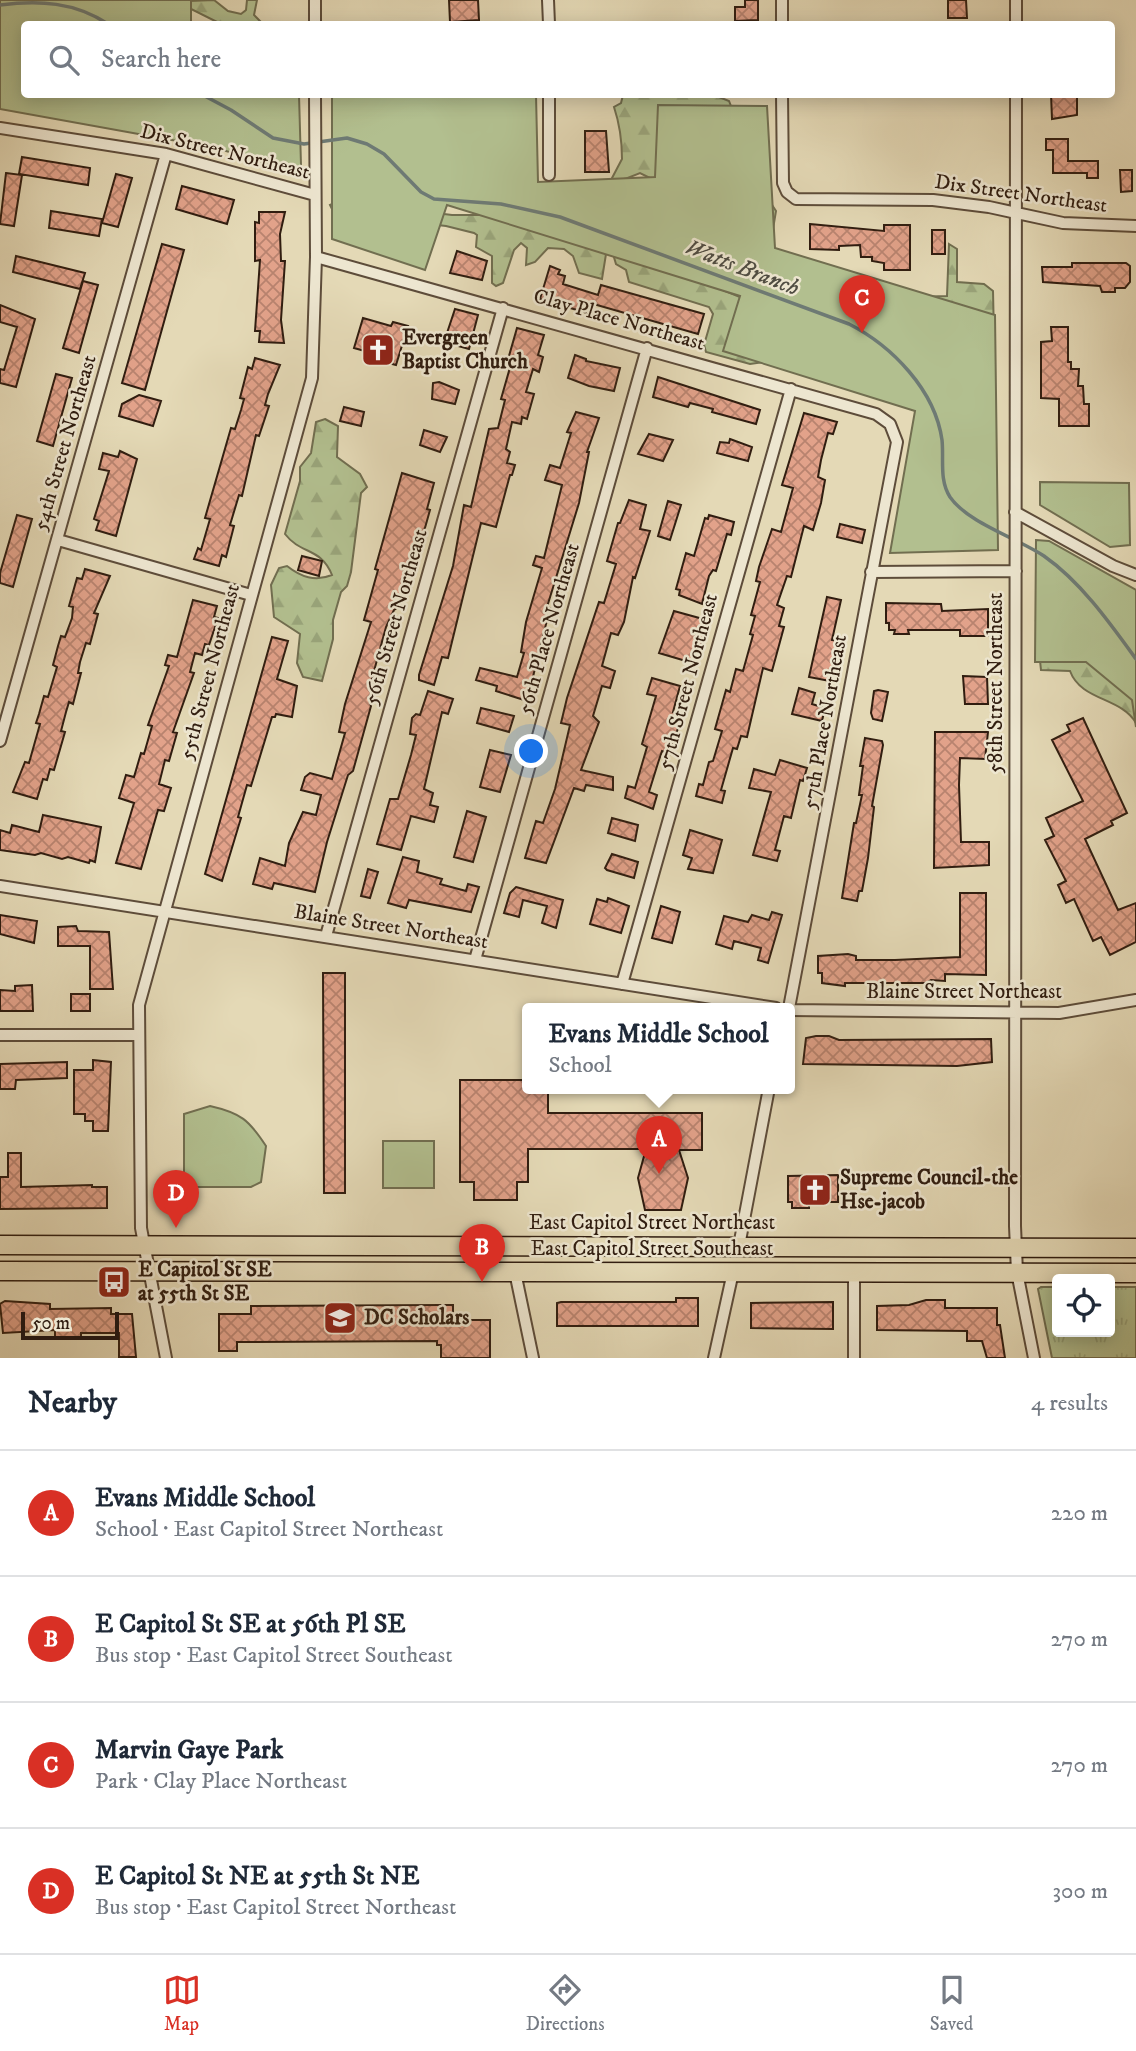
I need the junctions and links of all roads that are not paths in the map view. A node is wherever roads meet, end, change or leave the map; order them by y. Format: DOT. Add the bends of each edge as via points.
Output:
graph roads {
  1 [pos="314,0"];
  2 [pos="548,0"];
  3 [pos="782,0"];
  4 [pos="1016,0"];
  5 [pos="314,21"];
  6 [pos="548,21"];
  7 [pos="782,21"];
  8 [pos="1016,21"];
  9 [pos="315,98"];
  10 [pos="549,98"];
  11 [pos="782,98"];
  12 [pos="1016,98"];
  13 [pos="0,128"];
  14 [pos="166,154"];
  15 [pos="549,175"];
  16 [pos="316,195"];
  17 [pos="1016,212"];
  18 [pos="1136,226"];
  19 [pos="316,257"];
  20 [pos="502,308"];
  21 [pos="647,348"];
  22 [pos="791,390"];
  23 [pos="897,442"];
  24 [pos="1015,512"];
  25 [pos="58,540"];
  26 [pos="1016,571"];
  27 [pos="871,572"];
  28 [pos="1136,575"];
  29 [pos="251,595"];
  30 [pos="0,741"];
  31 [pos="0,886"];
  32 [pos="164,911"];
  33 [pos="326,936"];
  34 [pos="475,960"];
  35 [pos="622,984"];
  36 [pos="1136,1000"];
  37 [pos="744,1003"];
  38 [pos="790,1003"];
  39 [pos="795,1009"];
  40 [pos="1015,1012"];
  41 [pos="0,1035"];
  42 [pos="138,1035"];
  43 [pos="768,1094"];
  44 [pos="0,1245"];
  45 [pos="739,1246"];
  46 [pos="1015,1247"];
  47 [pos="1136,1248"];
  48 [pos="147,1258"];
  49 [pos="0,1271"];
  50 [pos="515,1272"];
  51 [pos="733,1272"];
  52 [pos="853,1272"];
  53 [pos="1017,1272"];
  54 [pos="1136,1273"];
  55 [pos="166,1358"];
  56 [pos="533,1358"];
  57 [pos="714,1358"];
  58 [pos="854,1358"];
  59 [pos="1034,1358"];
  1 -- 5 [label="street"];
  2 -- 6 [label="street"];
  3 -- 7 [label="street"];
  4 -- 8 [label="street"];
  9 -- 16 [label="street, 55th Street Northeast"];
  10 -- 15 [label="street"];
  11 -- 17 [label="street, Dix Street Northeast" via="783,183 791,196 802,200 933,200"];
  12 -- 17 [label="street, 58th Street Northeast"];
  13 -- 14 [label="street, Dix Street Northeast"];
  14 -- 16 [label="street, Dix Street Northeast"];
  14 -- 25 [label="street, 54th Street Northeast"];
  16 -- 19 [label="street, 55th Street Northeast"];
  17 -- 18 [label="street, Dix Street Northeast" via="1077,225"];
  17 -- 24 [label="street, 58th Street Northeast"];
  19 -- 20 [label="street, Clay Place Northeast"];
  19 -- 29 [label="street, 55th Street Northeast" via="312,378"];
  20 -- 21 [label="street, Clay Place Northeast"];
  20 -- 33 [label="street, 56th Street Northeast"];
  21 -- 22 [label="street, Clay Place Northeast"];
  21 -- 34 [label="street, 56th Place Northeast"];
  22 -- 23 [label="street, Clay Place Northeast" via="876,414 890,424"];
  22 -- 35 [label="street, 57th Street Northeast"];
  23 -- 27 [label="street, 57th Place Northeast"];
  24 -- 26 [label="street, 58th Street Northeast"];
  24 -- 28 [label="street"];
  25 -- 29 [label="street"];
  25 -- 30 [label="street, 54th Street Northeast"];
  26 -- 27 [label="street"];
  26 -- 40 [label="street, 58th Street Northeast"];
  27 -- 38 [label="street, 57th Place Northeast"];
  29 -- 32 [label="street, 55th Street Northeast"];
  31 -- 32 [label="street, Blaine Street Northeast"];
  32 -- 33 [label="street, Blaine Street Northeast"];
  32 -- 42 [label="street, 55th Street Northeast" via="144,980"];
  33 -- 34 [label="street, Blaine Street Northeast"];
  34 -- 35 [label="street, Blaine Street Northeast"];
  35 -- 37 [label="street, Blaine Street Northeast"];
  36 -- 40 [label="street, Blaine Street Northeast" via="1079,1012"];
  39 -- 40 [label="street, Blaine Street Northeast"];
  40 -- 46 [label="street, 58th Street Northeast"];
  41 -- 42 [label="street"];
  42 -- 48 [label="street, 55th Street Northeast" via="138,1135"];
  43 -- 45 [label="street"];
  44 -- 48 [label="main road, East Capitol Street Northeast"];
  45 -- 46 [label="main road, East Capitol Street Northeast"];
  45 -- 48 [label="main road, East Capitol Street Northeast"];
  46 -- 47 [label="main road, East Capitol Street Northeast"];
  46 -- 53 [label="street, 58th Street Northeast"];
  48 -- 49 [label="main road, East Capitol Street Southeast"];
  48 -- 50 [label="main road, East Capitol Street Southeast"];
  48 -- 55 [label="street, 55th Street Northeast"];
  50 -- 51 [label="main road, East Capitol Street Southeast"];
  50 -- 56 [label="street"];
  51 -- 52 [label="main road, East Capitol Street Southeast"];
  51 -- 57 [label="street"];
  52 -- 53 [label="main road, East Capitol Street Southeast"];
  52 -- 58 [label="street"];
  53 -- 54 [label="main road, East Capitol Street Southeast"];
  53 -- 59 [label="street, 58th Street Northeast"];
}
